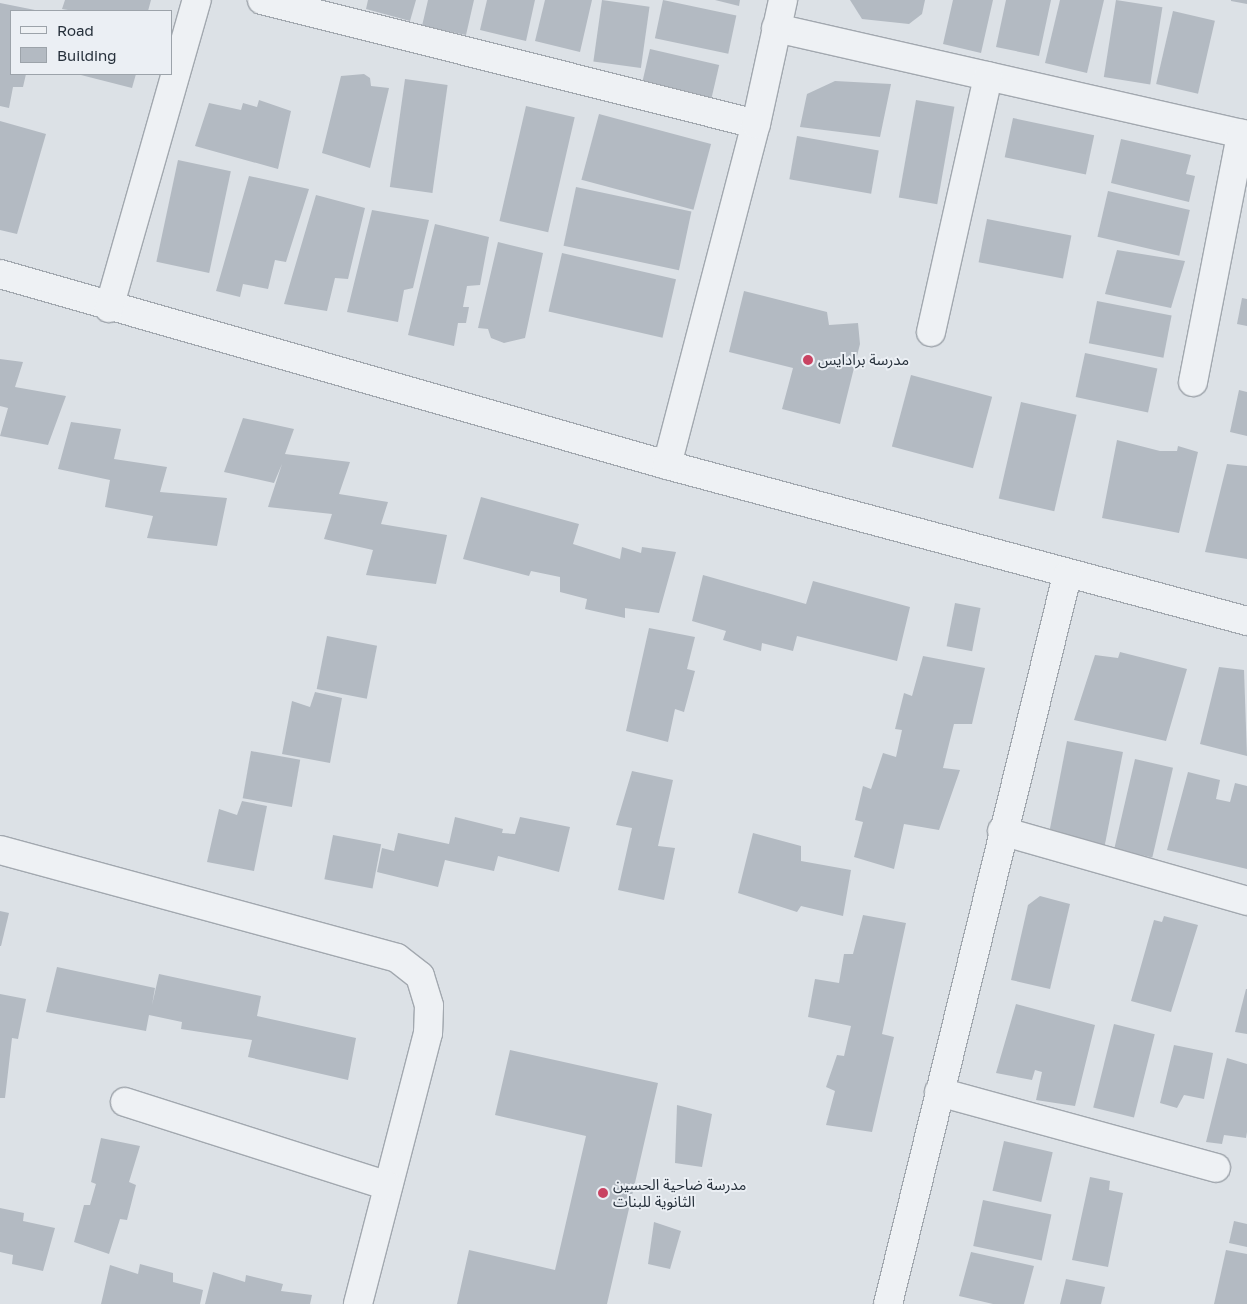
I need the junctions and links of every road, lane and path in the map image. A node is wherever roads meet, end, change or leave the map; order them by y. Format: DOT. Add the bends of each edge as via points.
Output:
graph roads {
  1 [pos="197,0"];
  2 [pos="262,0"];
  3 [pos="783,0"];
  4 [pos="776,28"];
  5 [pos="988,76"];
  6 [pos="756,124"];
  7 [pos="1244,135"];
  8 [pos="0,274"];
  9 [pos="108,308"];
  10 [pos="931,332"];
  11 [pos="1193,382"];
  12 [pos="667,465"];
  13 [pos="1067,576"];
  14 [pos="1247,621"];
  15 [pos="1002,831"];
  16 [pos="0,850"];
  17 [pos="1247,901"];
  18 [pos="939,1092"];
  19 [pos="125,1102"];
  20 [pos="1216,1168"];
  21 [pos="388,1186"];
  22 [pos="358,1304"];
  23 [pos="888,1304"];
  1 -- 9 [label="street"];
  2 -- 6 [label="street"];
  3 -- 4 [label="street"];
  4 -- 5 [label="street"];
  4 -- 6 [label="street"];
  5 -- 7 [label="street"];
  5 -- 10 [label="street"];
  6 -- 12 [label="street"];
  7 -- 11 [label="street"];
  8 -- 9 [label="street"];
  9 -- 12 [label="street"];
  12 -- 13 [label="street"];
  13 -- 14 [label="street"];
  13 -- 15 [label="street"];
  15 -- 17 [label="street"];
  15 -- 18 [label="street"];
  16 -- 21 [label="street" via="397,958 420,976 428,1006 428,1033"];
  18 -- 20 [label="street"];
  18 -- 23 [label="street"];
  19 -- 21 [label="street"];
  21 -- 22 [label="street"];
}
